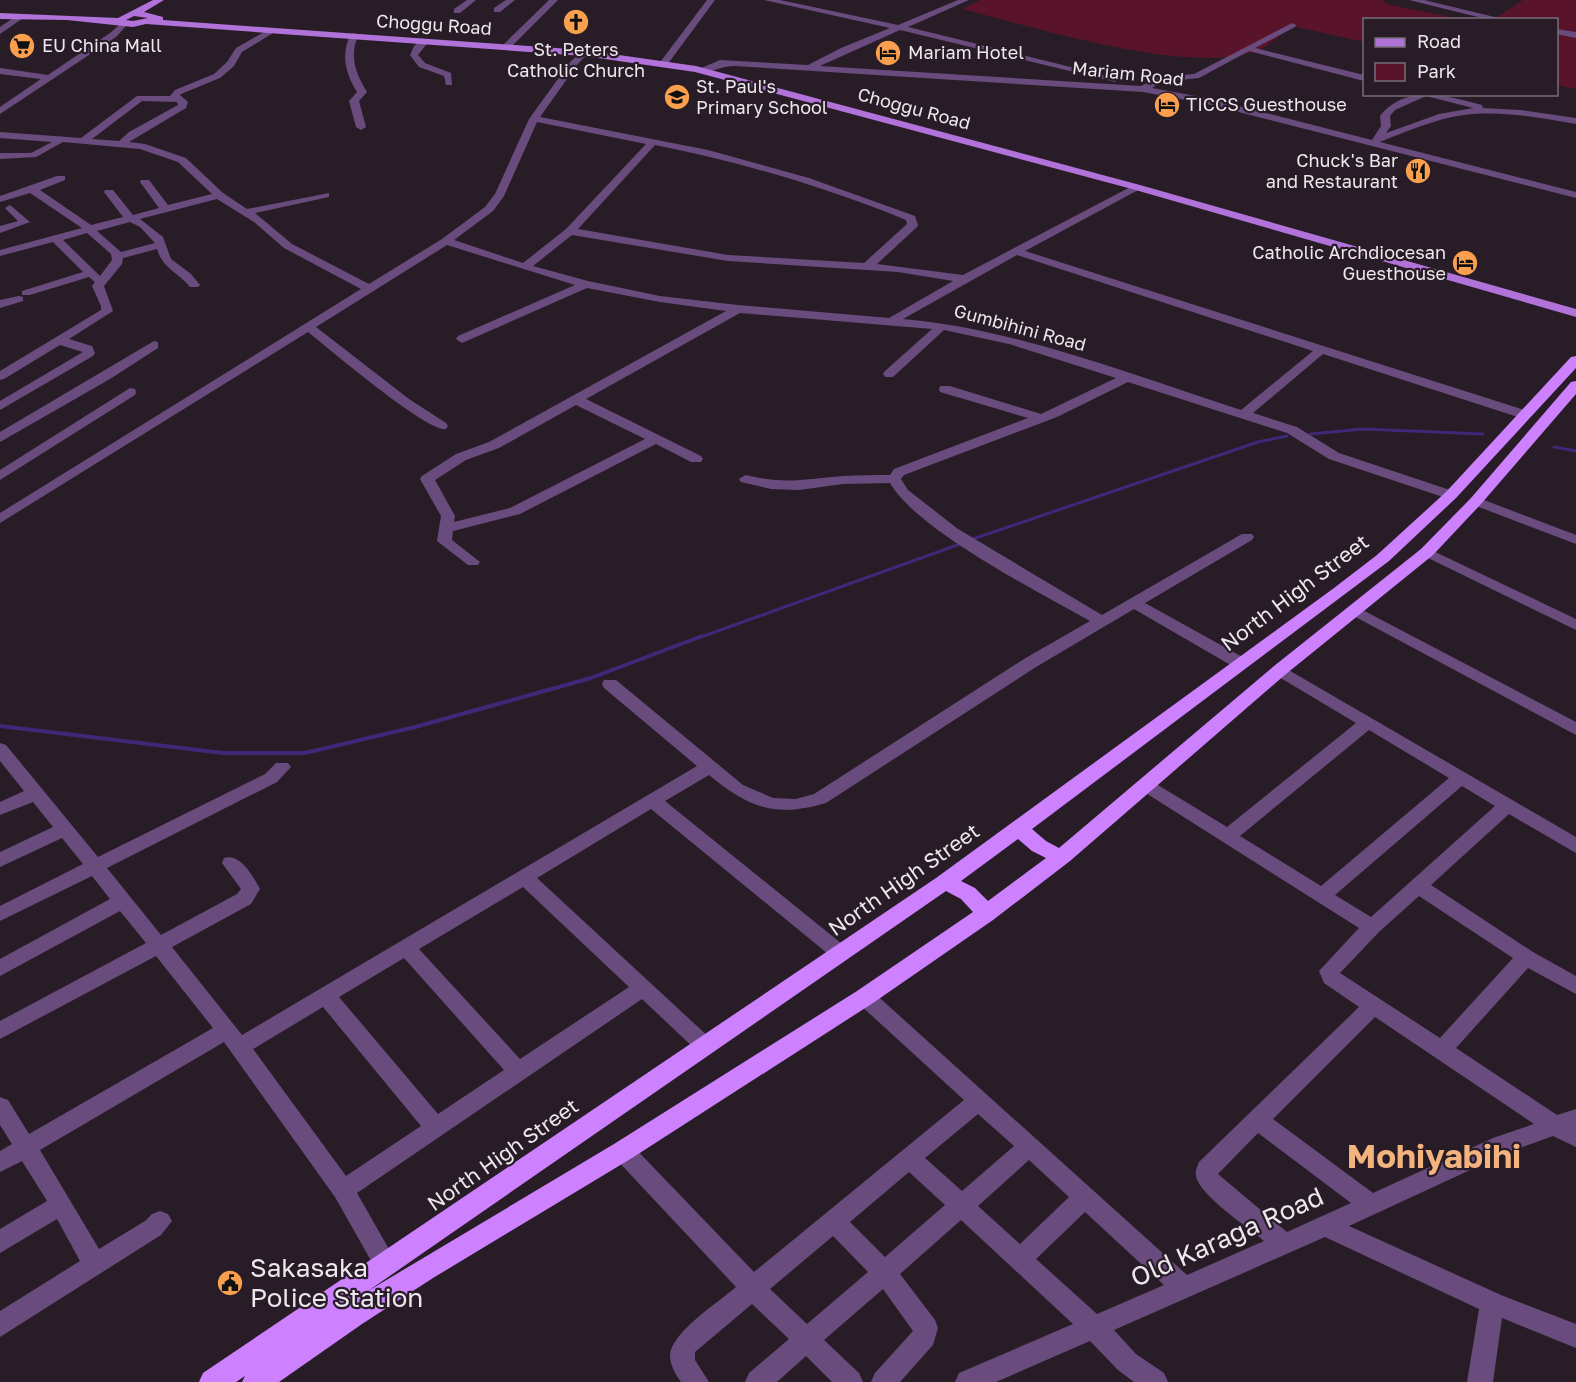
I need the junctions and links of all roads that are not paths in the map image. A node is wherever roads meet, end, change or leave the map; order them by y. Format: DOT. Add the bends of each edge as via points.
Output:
graph roads {
  1 [pos="162,0"];
  2 [pos="472,0"];
  3 [pos="511,0"];
  4 [pos="554,0"];
  5 [pos="711,0"];
  6 [pos="768,0"];
  7 [pos="965,0"];
  8 [pos="1413,0"];
  9 [pos="497,10"];
  10 [pos="457,11"];
  11 [pos="0,16"];
  12 [pos="22,16"];
  13 [pos="125,18"];
  14 [pos="1494,18"];
  15 [pos="147,19"];
  16 [pos="1292,26"];
  17 [pos="901,27"];
  18 [pos="274,30"];
  19 [pos="0,31"];
  20 [pos="1558,31"];
  21 [pos="113,35"];
  22 [pos="1576,35"];
  23 [pos="354,36"];
  24 [pos="425,40"];
  25 [pos="507,46"];
  26 [pos="1250,49"];
  27 [pos="584,52"];
  28 [pos="664,63"];
  29 [pos="810,68"];
  30 [pos="0,70"];
  31 [pos="702,71"];
  32 [pos="1363,77"];
  33 [pos="50,78"];
  34 [pos="449,83"];
  35 [pos="1144,88"];
  36 [pos="1419,96"];
  37 [pos="1437,96"];
  38 [pos="177,99"];
  39 [pos="0,111"];
  40 [pos="1492,111"];
  41 [pos="534,119"];
  42 [pos="1576,121"];
  43 [pos="361,127"];
  44 [pos="0,135"];
  45 [pos="62,139"];
  46 [pos="84,140"];
  47 [pos="654,141"];
  48 [pos="1375,141"];
  49 [pos="125,144"];
  50 [pos="0,156"];
  51 [pos="61,178"];
  52 [pos="145,182"];
  53 [pos="1136,188"];
  54 [pos="33,189"];
  55 [pos="109,192"];
  56 [pos="219,195"];
  57 [pos="324,195"];
  58 [pos="1576,195"];
  59 [pos="43,198"];
  60 [pos="0,199"];
  61 [pos="5,209"];
  62 [pos="165,209"];
  63 [pos="246,212"];
  64 [pos="130,218"];
  65 [pos="88,228"];
  66 [pos="0,230"];
  67 [pos="570,231"];
  68 [pos="55,238"];
  69 [pos="446,241"];
  70 [pos="161,245"];
  71 [pos="2,249"];
  72 [pos="1018,252"];
  73 [pos="117,256"];
  74 [pos="525,267"];
  75 [pos="867,267"];
  76 [pos="90,273"];
  77 [pos="964,279"];
  78 [pos="100,282"];
  79 [pos="586,284"];
  80 [pos="194,285"];
  81 [pos="369,289"];
  82 [pos="0,304"];
  83 [pos="738,309"];
  84 [pos="1576,313"];
  85 [pos="892,321"];
  86 [pos="307,326"];
  87 [pos="942,326"];
  88 [pos="462,339"];
  89 [pos="61,341"];
  90 [pos="154,345"];
  91 [pos="1322,349"];
  92 [pos="1576,360"];
  93 [pos="889,374"];
  94 [pos="0,376"];
  95 [pos="1128,377"];
  96 [pos="1576,385"];
  97 [pos="945,389"];
  98 [pos="130,392"];
  99 [pos="575,399"];
  100 [pos="0,406"];
  101 [pos="1244,414"];
  102 [pos="1526,415"];
  103 [pos="1041,418"];
  104 [pos="441,426"];
  105 [pos="0,438"];
  106 [pos="655,439"];
  107 [pos="696,459"];
  108 [pos="0,476"];
  109 [pos="746,479"];
  110 [pos="894,479"];
  111 [pos="1451,495"];
  112 [pos="1476,501"];
  113 [pos="0,519"];
  114 [pos="445,529"];
  115 [pos="1247,537"];
  116 [pos="1576,540"];
  117 [pos="1427,552"];
  118 [pos="473,562"];
  119 [pos="1132,602"];
  120 [pos="1355,611"];
  121 [pos="1101,621"];
  122 [pos="1576,625"];
  123 [pos="1240,663"];
  124 [pos="1280,670"];
  125 [pos="610,684"];
  126 [pos="1368,722"];
  127 [pos="1576,729"];
  128 [pos="0,749"];
  129 [pos="710,766"];
  130 [pos="282,767"];
  131 [pos="1461,778"];
  132 [pos="1147,786"];
  133 [pos="36,793"];
  134 [pos="653,801"];
  135 [pos="1508,806"];
  136 [pos="0,809"];
  137 [pos="1020,828"];
  138 [pos="64,829"];
  139 [pos="1227,837"];
  140 [pos="1576,846"];
  141 [pos="1064,856"];
  142 [pos="0,860"];
  143 [pos="231,863"];
  144 [pos="93,866"];
  145 [pos="524,877"];
  146 [pos="943,884"];
  147 [pos="1418,886"];
  148 [pos="1321,896"];
  149 [pos="123,901"];
  150 [pos="0,914"];
  151 [pos="986,914"];
  152 [pos="1372,927"];
  153 [pos="159,944"];
  154 [pos="406,948"];
  155 [pos="840,953"];
  156 [pos="1526,957"];
  157 [pos="0,968"];
  158 [pos="1576,986"];
  159 [pos="643,988"];
  160 [pos="326,996"];
  161 [pos="865,997"];
  162 [pos="1373,1006"];
  163 [pos="0,1031"];
  164 [pos="233,1039"];
  165 [pos="704,1045"];
  166 [pos="1442,1050"];
  167 [pos="518,1071"];
  168 [pos="978,1101"];
  169 [pos="0,1106"];
  170 [pos="1257,1120"];
  171 [pos="1566,1122"];
  172 [pos="435,1127"];
  173 [pos="1576,1138"];
  174 [pos="25,1147"];
  175 [pos="1029,1147"];
  176 [pos="623,1151"];
  177 [pos="910,1158"];
  178 [pos="0,1162"];
  179 [pos="342,1190"];
  180 [pos="1086,1196"];
  181 [pos="61,1204"];
  182 [pos="962,1204"];
  183 [pos="1371,1205"];
  184 [pos="160,1221"];
  185 [pos="834,1221"];
  186 [pos="1325,1226"];
  187 [pos="0,1242"];
  188 [pos="1285,1244"];
  189 [pos="1020,1259"];
  190 [pos="95,1265"];
  191 [pos="386,1265"];
  192 [pos="884,1272"];
  193 [pos="1185,1288"];
  194 [pos="754,1289"];
  195 [pos="1492,1303"];
  196 [pos="2,1319"];
  197 [pos="1094,1327"];
  198 [pos="1576,1336"];
  199 [pos="806,1341"];
  200 [pos="213,1382"];
  201 [pos="256,1382"];
  202 [pos="696,1382"];
  203 [pos="758,1382"];
  204 [pos="850,1382"];
  205 [pos="884,1382"];
  206 [pos="968,1382"];
  207 [pos="1155,1382"];
  208 [pos="1480,1382"];
  1 -- 13 [label="main road"];
  1 -- 15 [label="main road"];
  2 -- 10 [label="street"];
  3 -- 9 [label="street"];
  4 -- 25 [label="street"];
  5 -- 28 [label="street"];
  6 -- 17 [label="street"];
  7 -- 17 [label="street"];
  8 -- 14 [label="street"];
  11 -- 12 [label="main road"];
  12 -- 13 [label="main road"];
  12 -- 19 [label="street"];
  13 -- 15 [label="main road"];
  13 -- 15 [label="main road"];
  13 -- 21 [label="street"];
  15 -- 18 [label="main road, Choggu Road"];
  15 -- 21 [label="street"];
  16 -- 26 [label="street"];
  17 -- 29 [label="street"];
  17 -- 35 [label="street"];
  18 -- 23 [label="main road, Choggu Road"];
  18 -- 38 [label="street" via="239,50 217,76 178,93"];
  20 -- 22 [label="street"];
  21 -- 33 [label="street"];
  23 -- 24 [label="main road, Choggu Road"];
  23 -- 43 [label="street" via="348,53 362,92 354,101"];
  24 -- 25 [label="main road, Choggu Road"];
  24 -- 34 [label="street" via="414,55 422,65 448,75"];
  25 -- 27 [label="main road, Choggu Road"];
  26 -- 32 [label="street"];
  26 -- 35 [label="street" via="1196,76 1159,80"];
  27 -- 28 [label="main road, Choggu Road"];
  27 -- 41 [label="street"];
  28 -- 31 [label="main road, Choggu Road"];
  29 -- 31 [label="street, Mariam Road" via="720,63"];
  29 -- 35 [label="street, Mariam Road"];
  30 -- 33 [label="street"];
  31 -- 53 [label="main road, Choggu Road"];
  33 -- 39 [label="street"];
  35 -- 48 [label="street, Mariam Road"];
  36 -- 48 [label="street" via="1392,108"];
  37 -- 40 [label="street"];
  38 -- 46 [label="street" via="140,98"];
  38 -- 49 [label="street" via="183,106 132,134 124,140"];
  40 -- 42 [label="street"];
  40 -- 48 [label="street" via="1442,117"];
  41 -- 47 [label="street"];
  41 -- 69 [label="street" via="500,194 489,209"];
  44 -- 45 [label="street"];
  45 -- 46 [label="street"];
  45 -- 50 [label="street" via="31,157"];
  46 -- 49 [label="street"];
  47 -- 67 [label="street"];
  47 -- 75 [label="street" via="805,180 910,218 913,225"];
  48 -- 58 [label="street, Mariam Road"];
  49 -- 56 [label="street" via="182,160"];
  51 -- 54 [label="street"];
  52 -- 62 [label="street"];
  53 -- 72 [label="street"];
  53 -- 84 [label="main road, Choggu Road"];
  54 -- 59 [label="street"];
  54 -- 60 [label="street"];
  55 -- 64 [label="street"];
  56 -- 62 [label="street"];
  56 -- 63 [label="street"];
  57 -- 63 [label="street"];
  59 -- 61 [label="street"];
  59 -- 65 [label="street"];
  61 -- 66 [label="street" via="25,222"];
  62 -- 64 [label="street"];
  63 -- 81 [label="street" via="288,246"];
  64 -- 65 [label="street"];
  64 -- 70 [label="street" via="144,225"];
  65 -- 68 [label="street"];
  65 -- 73 [label="street"];
  67 -- 74 [label="street"];
  67 -- 75 [label="street" via="728,258"];
  68 -- 71 [label="street"];
  68 -- 76 [label="street"];
  69 -- 74 [label="street, Gumbihini Road"];
  69 -- 81 [label="street"];
  70 -- 73 [label="street"];
  70 -- 80 [label="street" via="166,261"];
  72 -- 77 [label="street"];
  72 -- 91 [label="street"];
  73 -- 78 [label="street" via="116,264"];
  74 -- 79 [label="street, Gumbihini Road"];
  75 -- 77 [label="street"];
  76 -- 78 [label="street"];
  76 -- 82 [label="street"];
  77 -- 85 [label="street"];
  78 -- 89 [label="street" via="107,311"];
  79 -- 83 [label="street, Gumbihini Road"];
  79 -- 88 [label="street"];
  81 -- 86 [label="street"];
  83 -- 85 [label="street, Gumbihini Road"];
  83 -- 99 [label="street"];
  85 -- 87 [label="street, Gumbihini Road"];
  86 -- 104 [label="street"];
  86 -- 113 [label="street"];
  87 -- 93 [label="street"];
  87 -- 95 [label="street, Gumbihini Road" via="1012,341"];
  89 -- 94 [label="street"];
  89 -- 100 [label="street" via="88,349 89,353"];
  90 -- 105 [label="street"];
  91 -- 101 [label="street"];
  91 -- 102 [label="street"];
  92 -- 102 [label="highway, North High Street"];
  95 -- 101 [label="street, Gumbihini Road"];
  95 -- 103 [label="street"];
  96 -- 112 [label="highway"];
  97 -- 103 [label="street"];
  98 -- 108 [label="street"];
  99 -- 106 [label="street"];
  99 -- 114 [label="street" via="494,445 461,457 427,479 447,516"];
  101 -- 111 [label="street, Gumbihini Road" via="1292,430 1334,456"];
  102 -- 111 [label="highway, North High Street"];
  103 -- 110 [label="street" via="899,472"];
  106 -- 107 [label="street"];
  106 -- 114 [label="street" via="515,511"];
  109 -- 110 [label="street" via="799,486"];
  110 -- 121 [label="street" via="907,497 960,537"];
  111 -- 123 [label="highway, North High Street" via="1383,558"];
  112 -- 116 [label="street"];
  112 -- 117 [label="highway"];
  114 -- 118 [label="street" via="444,541"];
  115 -- 119 [label="street"];
  117 -- 120 [label="highway"];
  117 -- 122 [label="street"];
  119 -- 121 [label="street"];
  119 -- 123 [label="street"];
  120 -- 124 [label="highway"];
  120 -- 127 [label="street"];
  121 -- 129 [label="street" via="820,799 796,805 771,804 737,789"];
  123 -- 137 [label="highway, North High Street"];
  124 -- 126 [label="street"];
  124 -- 132 [label="highway"];
  125 -- 129 [label="street"];
  126 -- 131 [label="street"];
  126 -- 139 [label="street"];
  128 -- 133 [label="street"];
  129 -- 134 [label="street"];
  130 -- 144 [label="street" via="271,778"];
  131 -- 135 [label="street"];
  131 -- 148 [label="street"];
  132 -- 139 [label="street"];
  132 -- 141 [label="highway"];
  133 -- 136 [label="street"];
  133 -- 138 [label="street"];
  134 -- 145 [label="street"];
  134 -- 155 [label="street"];
  135 -- 140 [label="street"];
  135 -- 147 [label="street"];
  137 -- 141 [label="highway" via="1038,847"];
  137 -- 146 [label="highway, North High Street"];
  138 -- 142 [label="street"];
  138 -- 144 [label="street"];
  139 -- 148 [label="street"];
  141 -- 151 [label="highway"];
  143 -- 153 [label="street" via="251,889 249,894"];
  144 -- 149 [label="street"];
  144 -- 150 [label="street"];
  145 -- 154 [label="street"];
  145 -- 159 [label="street"];
  146 -- 151 [label="highway" via="969,893"];
  146 -- 155 [label="highway, North High Street"];
  147 -- 152 [label="street"];
  147 -- 156 [label="street"];
  148 -- 152 [label="street"];
  149 -- 153 [label="street"];
  149 -- 157 [label="street"];
  151 -- 161 [label="highway"];
  152 -- 162 [label="street" via="1329,970 1331,977"];
  153 -- 163 [label="street"];
  153 -- 164 [label="street"];
  154 -- 160 [label="street"];
  154 -- 167 [label="street"];
  155 -- 165 [label="highway, North High Street"];
  156 -- 158 [label="street"];
  156 -- 166 [label="street"];
  159 -- 165 [label="street"];
  159 -- 167 [label="street"];
  160 -- 164 [label="street"];
  160 -- 172 [label="street"];
  161 -- 168 [label="street"];
  161 -- 176 [label="highway"];
  162 -- 166 [label="street"];
  162 -- 170 [label="street"];
  164 -- 174 [label="street"];
  164 -- 179 [label="street"];
  165 -- 191 [label="highway, North High Street"];
  166 -- 171 [label="street" via="1530,1107"];
  167 -- 172 [label="street"];
  168 -- 175 [label="street"];
  168 -- 177 [label="street"];
  169 -- 174 [label="street"];
  170 -- 183 [label="street"];
  170 -- 188 [label="street" via="1207,1169 1206,1177"];
  171 -- 173 [label="street"];
  171 -- 183 [label="street, Old Karaga Road" via="1501,1145"];
  172 -- 179 [label="street"];
  174 -- 178 [label="street"];
  174 -- 181 [label="street"];
  175 -- 180 [label="street"];
  175 -- 182 [label="street"];
  176 -- 194 [label="street"];
  176 -- 201 [label="highway" via="424,1270"];
  177 -- 182 [label="street"];
  177 -- 185 [label="street"];
  179 -- 191 [label="street"];
  180 -- 189 [label="street"];
  180 -- 193 [label="street"];
  181 -- 187 [label="street"];
  181 -- 190 [label="street"];
  182 -- 189 [label="street"];
  182 -- 192 [label="street"];
  183 -- 186 [label="street, Old Karaga Road"];
  184 -- 190 [label="street"];
  185 -- 192 [label="street"];
  185 -- 194 [label="street"];
  186 -- 188 [label="street, Old Karaga Road"];
  186 -- 195 [label="street"];
  188 -- 193 [label="street, Old Karaga Road"];
  189 -- 197 [label="street"];
  190 -- 196 [label="street"];
  191 -- 200 [label="highway, North High Street"];
  192 -- 199 [label="street"];
  192 -- 205 [label="street" via="926,1328 924,1337"];
  193 -- 197 [label="street, Old Karaga Road"];
  194 -- 199 [label="street"];
  194 -- 202 [label="street" via="681,1352 681,1360"];
  195 -- 198 [label="street"];
  195 -- 208 [label="street"];
  197 -- 206 [label="street, Old Karaga Road"];
  197 -- 207 [label="street" via="1128,1362"];
  199 -- 203 [label="street"];
  199 -- 204 [label="street"];
}
